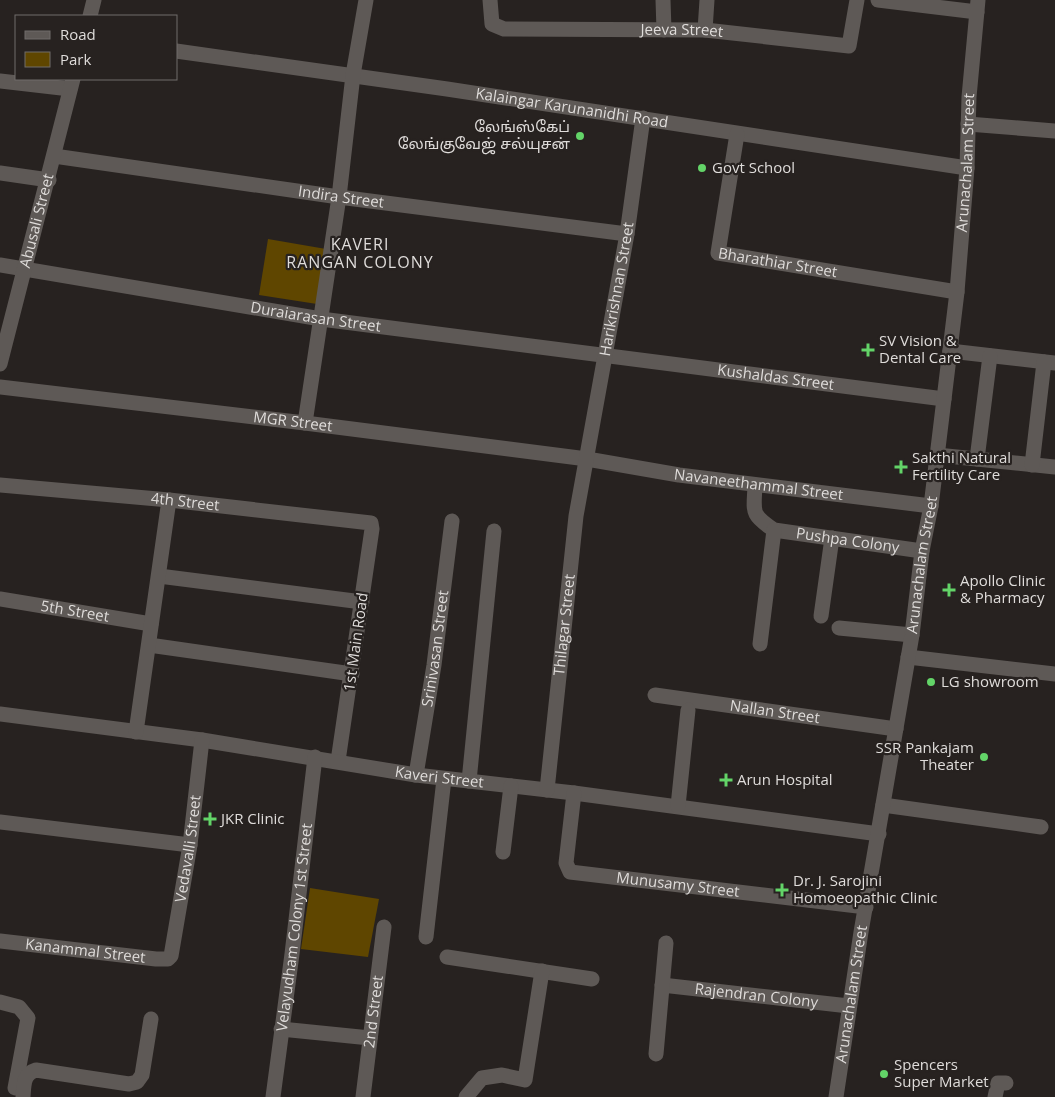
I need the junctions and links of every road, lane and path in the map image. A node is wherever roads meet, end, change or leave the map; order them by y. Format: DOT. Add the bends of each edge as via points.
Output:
graph roads {
  1 [pos="94,0"];
  2 [pos="366,0"];
  3 [pos="490,0"];
  4 [pos="663,0"];
  5 [pos="707,0"];
  6 [pos="857,0"];
  7 [pos="878,0"];
  8 [pos="977,6"];
  9 [pos="90,15"];
  10 [pos="664,30"];
  11 [pos="705,30"];
  12 [pos="178,51"];
  13 [pos="353,75"];
  14 [pos="0,81"];
  15 [pos="72,84"];
  16 [pos="643,118"];
  17 [pos="968,124"];
  18 [pos="1055,131"];
  19 [pos="737,134"];
  20 [pos="54,156"];
  21 [pos="966,168"];
  22 [pos="0,173"];
  23 [pos="49,180"];
  24 [pos="339,197"];
  25 [pos="627,234"];
  26 [pos="0,265"];
  27 [pos="26,270"];
  28 [pos="957,292"];
  29 [pos="321,318"];
  30 [pos="950,351"];
  31 [pos="606,354"];
  32 [pos="990,356"];
  33 [pos="1050,363"];
  34 [pos="0,364"];
  35 [pos="0,387"];
  36 [pos="944,399"];
  37 [pos="304,423"];
  38 [pos="937,455"];
  39 [pos="586,459"];
  40 [pos="977,459"];
  41 [pos="1032,465"];
  42 [pos="1055,467"];
  43 [pos="0,485"];
  44 [pos="755,485"];
  45 [pos="169,500"];
  46 [pos="931,506"];
  47 [pos="452,521"];
  48 [pos="371,523"];
  49 [pos="774,530"];
  50 [pos="494,531"];
  51 [pos="832,538"];
  52 [pos="922,551"];
  53 [pos="159,576"];
  54 [pos="0,599"];
  55 [pos="362,602"];
  56 [pos="821,616"];
  57 [pos="152,624"];
  58 [pos="839,628"];
  59 [pos="912,635"];
  60 [pos="760,644"];
  61 [pos="149,645"];
  62 [pos="908,657"];
  63 [pos="352,674"];
  64 [pos="1055,674"];
  65 [pos="654,694"];
  66 [pos="688,710"];
  67 [pos="0,714"];
  68 [pos="896,729"];
  69 [pos="136,732"];
  70 [pos="202,740"];
  71 [pos="315,757"];
  72 [pos="338,761"];
  73 [pos="416,776"];
  74 [pos="444,778"];
  75 [pos="469,781"];
  76 [pos="511,786"];
  77 [pos="547,790"];
  78 [pos="574,793"];
  79 [pos="883,805"];
  80 [pos="678,806"];
  81 [pos="0,822"];
  82 [pos="1041,827"];
  83 [pos="879,834"];
  84 [pos="190,845"];
  85 [pos="503,852"];
  86 [pos="866,907"];
  87 [pos="384,927"];
  88 [pos="426,937"];
  89 [pos="0,941"];
  90 [pos="666,943"];
  91 [pos="171,956"];
  92 [pos="447,957"];
  93 [pos="542,971"];
  94 [pos="592,979"];
  95 [pos="662,986"];
  96 [pos="0,1002"];
  97 [pos="849,1006"];
  98 [pos="151,1019"];
  99 [pos="281,1029"];
  100 [pos="370,1038"];
  101 [pos="656,1054"];
  102 [pos="1006,1083"];
  103 [pos="13,1097"];
  104 [pos="23,1097"];
  105 [pos="273,1097"];
  106 [pos="363,1097"];
  107 [pos="466,1097"];
  108 [pos="836,1097"];
  109 [pos="995,1097"];
  1 -- 9 [label="street"];
  2 -- 13 [label="street"];
  3 -- 10 [label="street, Jeeva Street" via="492,24 504,29"];
  4 -- 10 [label="street"];
  5 -- 11 [label="street"];
  6 -- 11 [label="street, Jeeva Street" via="849,46"];
  7 -- 8 [label="street"];
  8 -- 17 [label="street, Arunachalam Street"];
  10 -- 11 [label="street, Jeeva Street"];
  12 -- 13 [label="street, Kalaingar Karunanidhi Road"];
  13 -- 16 [label="street, Kalaingar Karunanidhi Road"];
  13 -- 24 [label="street"];
  14 -- 15 [label="street"];
  15 -- 20 [label="street, Abusali Street"];
  16 -- 19 [label="street, Kalaingar Karunanidhi Road"];
  16 -- 25 [label="street, Harikrishnan Street"];
  17 -- 18 [label="street"];
  17 -- 21 [label="street, Arunachalam Street"];
  19 -- 21 [label="street, Kalaingar Karunanidhi Road"];
  19 -- 28 [label="street, Bharathiar Street" via="718,253"];
  20 -- 23 [label="street, Abusali Street"];
  20 -- 24 [label="street, Indira Street"];
  21 -- 28 [label="street, Arunachalam Street"];
  22 -- 23 [label="street"];
  23 -- 27 [label="street, Abusali Street"];
  24 -- 25 [label="street, Indira Street"];
  24 -- 29 [label="street"];
  25 -- 31 [label="street, Harikrishnan Street"];
  26 -- 27 [label="street, Duraiarasan Street"];
  27 -- 29 [label="street, Duraiarasan Street"];
  27 -- 34 [label="street, Abusali Street"];
  28 -- 30 [label="street, Arunachalam Street"];
  29 -- 31 [label="street, Duraiarasan Street"];
  29 -- 37 [label="street"];
  30 -- 32 [label="street"];
  30 -- 36 [label="street, Arunachalam Street"];
  31 -- 36 [label="street, Kushaldas Street"];
  31 -- 39 [label="street, Harikrishnan Street"];
  32 -- 33 [label="street"];
  32 -- 40 [label="street"];
  33 -- 41 [label="street"];
  35 -- 37 [label="street, MGR Street"];
  36 -- 38 [label="street, Arunachalam Street"];
  37 -- 39 [label="street, MGR Street"];
  38 -- 40 [label="street"];
  38 -- 46 [label="street, Arunachalam Street"];
  39 -- 44 [label="street, Navaneethammal Street"];
  39 -- 77 [label="street, Thilagar Street" via="576,516"];
  40 -- 41 [label="street"];
  41 -- 42 [label="street"];
  43 -- 45 [label="street, 4th Street"];
  44 -- 46 [label="street, Navaneethammal Street"];
  44 -- 49 [label="street" via="754,512"];
  45 -- 48 [label="street, 4th Street"];
  45 -- 53 [label="street"];
  46 -- 52 [label="street, Arunachalam Street"];
  47 -- 73 [label="street, Srinivasan Street"];
  48 -- 55 [label="street, 1st Main Road"];
  49 -- 51 [label="street, Pushpa Colony"];
  49 -- 60 [label="street"];
  50 -- 75 [label="street"];
  51 -- 52 [label="street, Pushpa Colony"];
  51 -- 56 [label="street"];
  52 -- 59 [label="street, Arunachalam Street"];
  53 -- 55 [label="street"];
  53 -- 57 [label="street"];
  54 -- 57 [label="street, 5th Street"];
  55 -- 63 [label="street, 1st Main Road"];
  57 -- 61 [label="street"];
  58 -- 59 [label="street"];
  59 -- 62 [label="street, Arunachalam Street"];
  61 -- 63 [label="street"];
  61 -- 69 [label="street"];
  62 -- 64 [label="street"];
  62 -- 68 [label="street, Arunachalam Street"];
  63 -- 72 [label="street, 1st Main Road"];
  65 -- 68 [label="street, Nallan Street"];
  66 -- 80 [label="street"];
  67 -- 69 [label="street, Kaveri Street"];
  68 -- 79 [label="street, Arunachalam Street"];
  69 -- 70 [label="street, Kaveri Street"];
  70 -- 71 [label="street, Kaveri Street"];
  70 -- 84 [label="street, Vedavalli Street"];
  71 -- 72 [label="street, Kaveri Street"];
  71 -- 99 [label="street, Velayudham Colony 1st Street"];
  72 -- 73 [label="street, Kaveri Street"];
  73 -- 74 [label="street, Kaveri Street"];
  74 -- 75 [label="street, Kaveri Street"];
  74 -- 88 [label="street"];
  75 -- 76 [label="street, Kaveri Street"];
  76 -- 77 [label="street, Kaveri Street"];
  76 -- 85 [label="street"];
  77 -- 78 [label="street, Kaveri Street"];
  78 -- 80 [label="street, Kaveri Street"];
  78 -- 86 [label="street, Munusamy Street" via="566,863 570,872"];
  79 -- 82 [label="street"];
  79 -- 83 [label="street, Arunachalam Street"];
  80 -- 83 [label="street, Kaveri Street"];
  81 -- 84 [label="street"];
  83 -- 86 [label="street, Arunachalam Street"];
  84 -- 91 [label="street, Vedavalli Street"];
  86 -- 97 [label="street, Arunachalam Street"];
  87 -- 100 [label="street, 2nd Street"];
  89 -- 91 [label="street, Kanammal Street" via="156,959"];
  90 -- 95 [label="street"];
  92 -- 93 [label="street"];
  93 -- 94 [label="street"];
  93 -- 107 [label="street" via="526,1080 502,1075 482,1078"];
  95 -- 97 [label="street, Rajendran Colony"];
  95 -- 101 [label="street"];
  96 -- 103 [label="street" via="19,1007 28,1018"];
  97 -- 108 [label="street, Arunachalam Street"];
  98 -- 104 [label="street" via="142,1075 137,1082 129,1084 36,1070 25,1078"];
  99 -- 100 [label="street"];
  99 -- 105 [label="street, Velayudham Colony 1st Street"];
  100 -- 106 [label="street, 2nd Street"];
  102 -- 109 [label="street" via="998,1084"];
}
